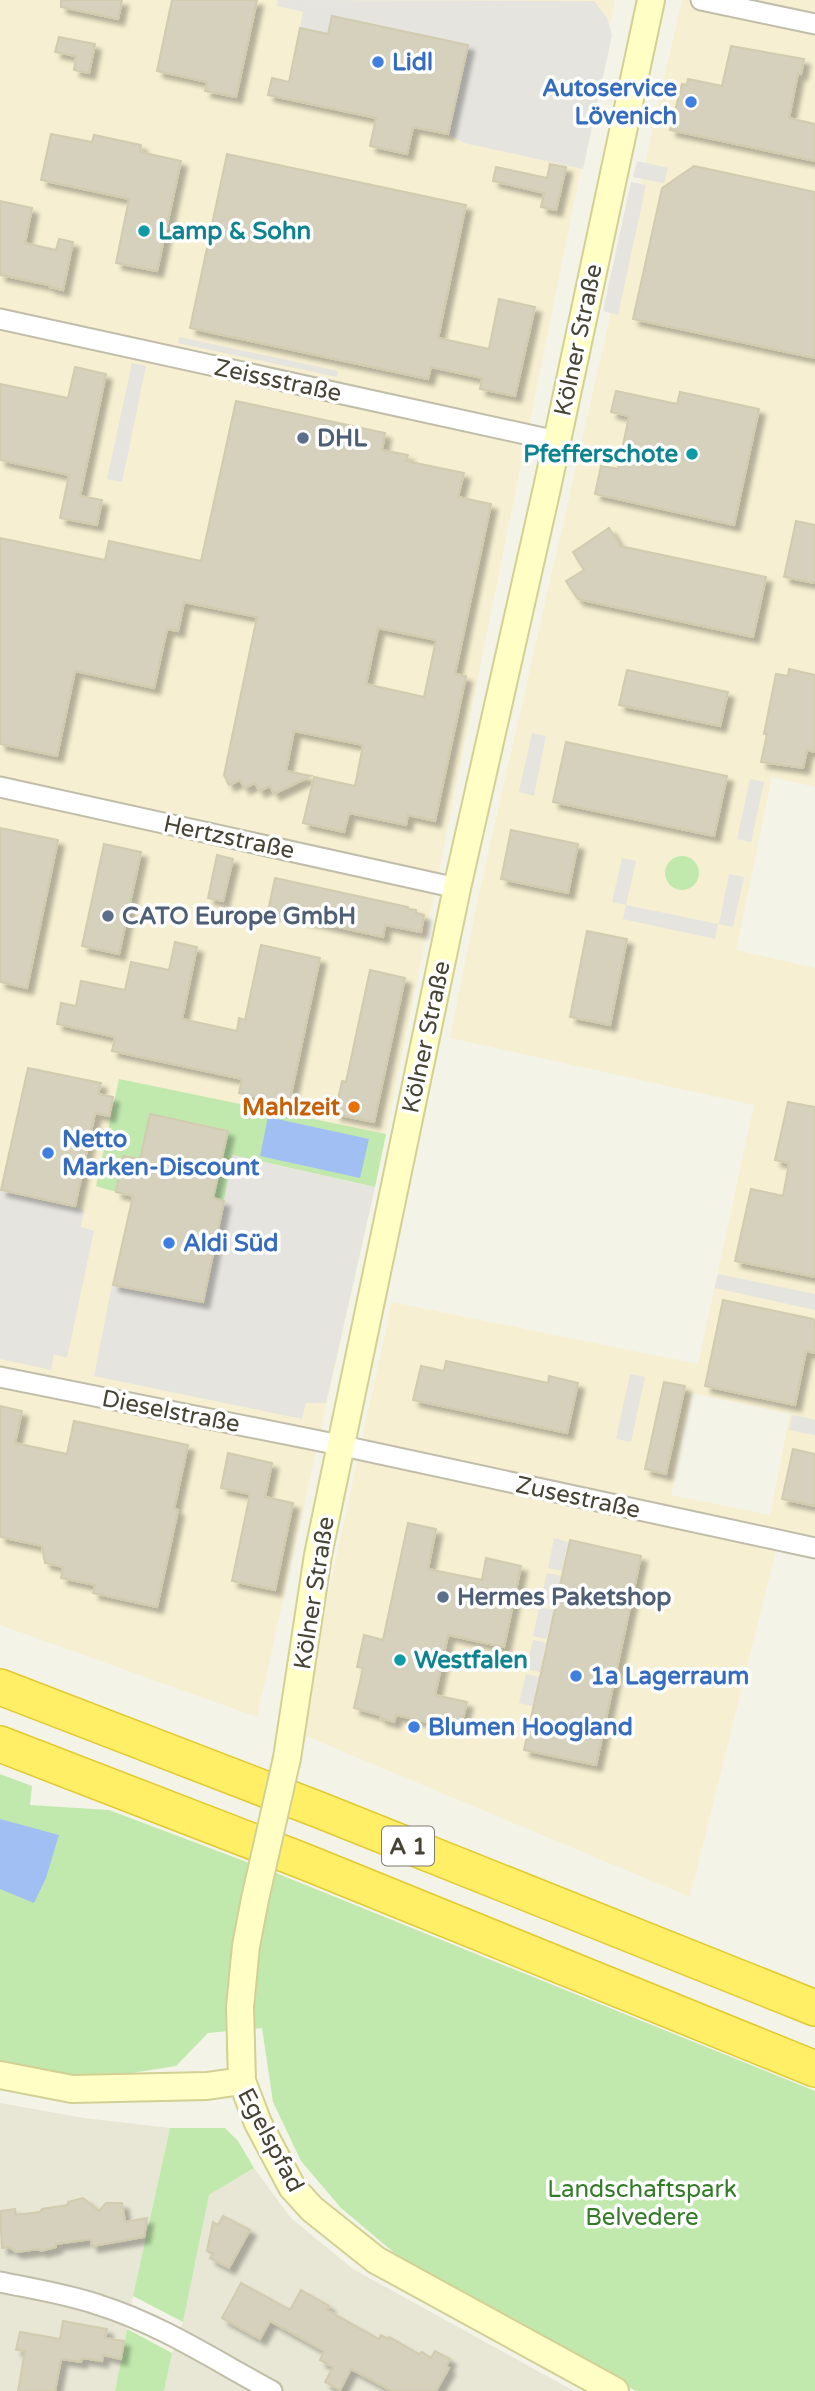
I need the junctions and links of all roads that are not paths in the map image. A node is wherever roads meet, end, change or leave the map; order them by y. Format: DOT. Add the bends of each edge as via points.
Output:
graph roads {
  1 [pos="650,0"];
  2 [pos="701,0"];
  3 [pos="815,24"];
  4 [pos="0,319"];
  5 [pos="557,441"];
  6 [pos="0,787"];
  7 [pos="457,888"];
  8 [pos="0,1377"];
  9 [pos="341,1446"];
  10 [pos="815,1548"];
  11 [pos="0,1687"];
  12 [pos="0,1744"];
  13 [pos="815,2008"];
  14 [pos="815,2068"];
  15 [pos="0,2075"];
  16 [pos="242,2081"];
  17 [pos="0,2283"];
  18 [pos="272,2391"];
  19 [pos="615,2391"];
  1 -- 5 [label="street, Kölner Straße"];
  2 -- 3 [label="street"];
  4 -- 5 [label="street, Zeissstraße"];
  5 -- 7 [label="street, Kölner Straße"];
  6 -- 7 [label="street, Hertzstraße"];
  7 -- 9 [label="street, Kölner Straße"];
  8 -- 9 [label="street, Dieselstraße"];
  9 -- 10 [label="street, Zusestraße"];
  9 -- 16 [label="street, Kölner Straße, bridge" via="318,1555 287,1758 246,1946 240,2007"];
  11 -- 13 [label="highway, A 1"];
  12 -- 14 [label="highway, A 1"];
  15 -- 16 [label="street, Egelspfad" via="72,2089 208,2087"];
  16 -- 19 [label="street, Egelspfad" via="292,2187 344,2237 376,2260"];
  17 -- 18 [label="street" via="58,2293 137,2319"];
}
